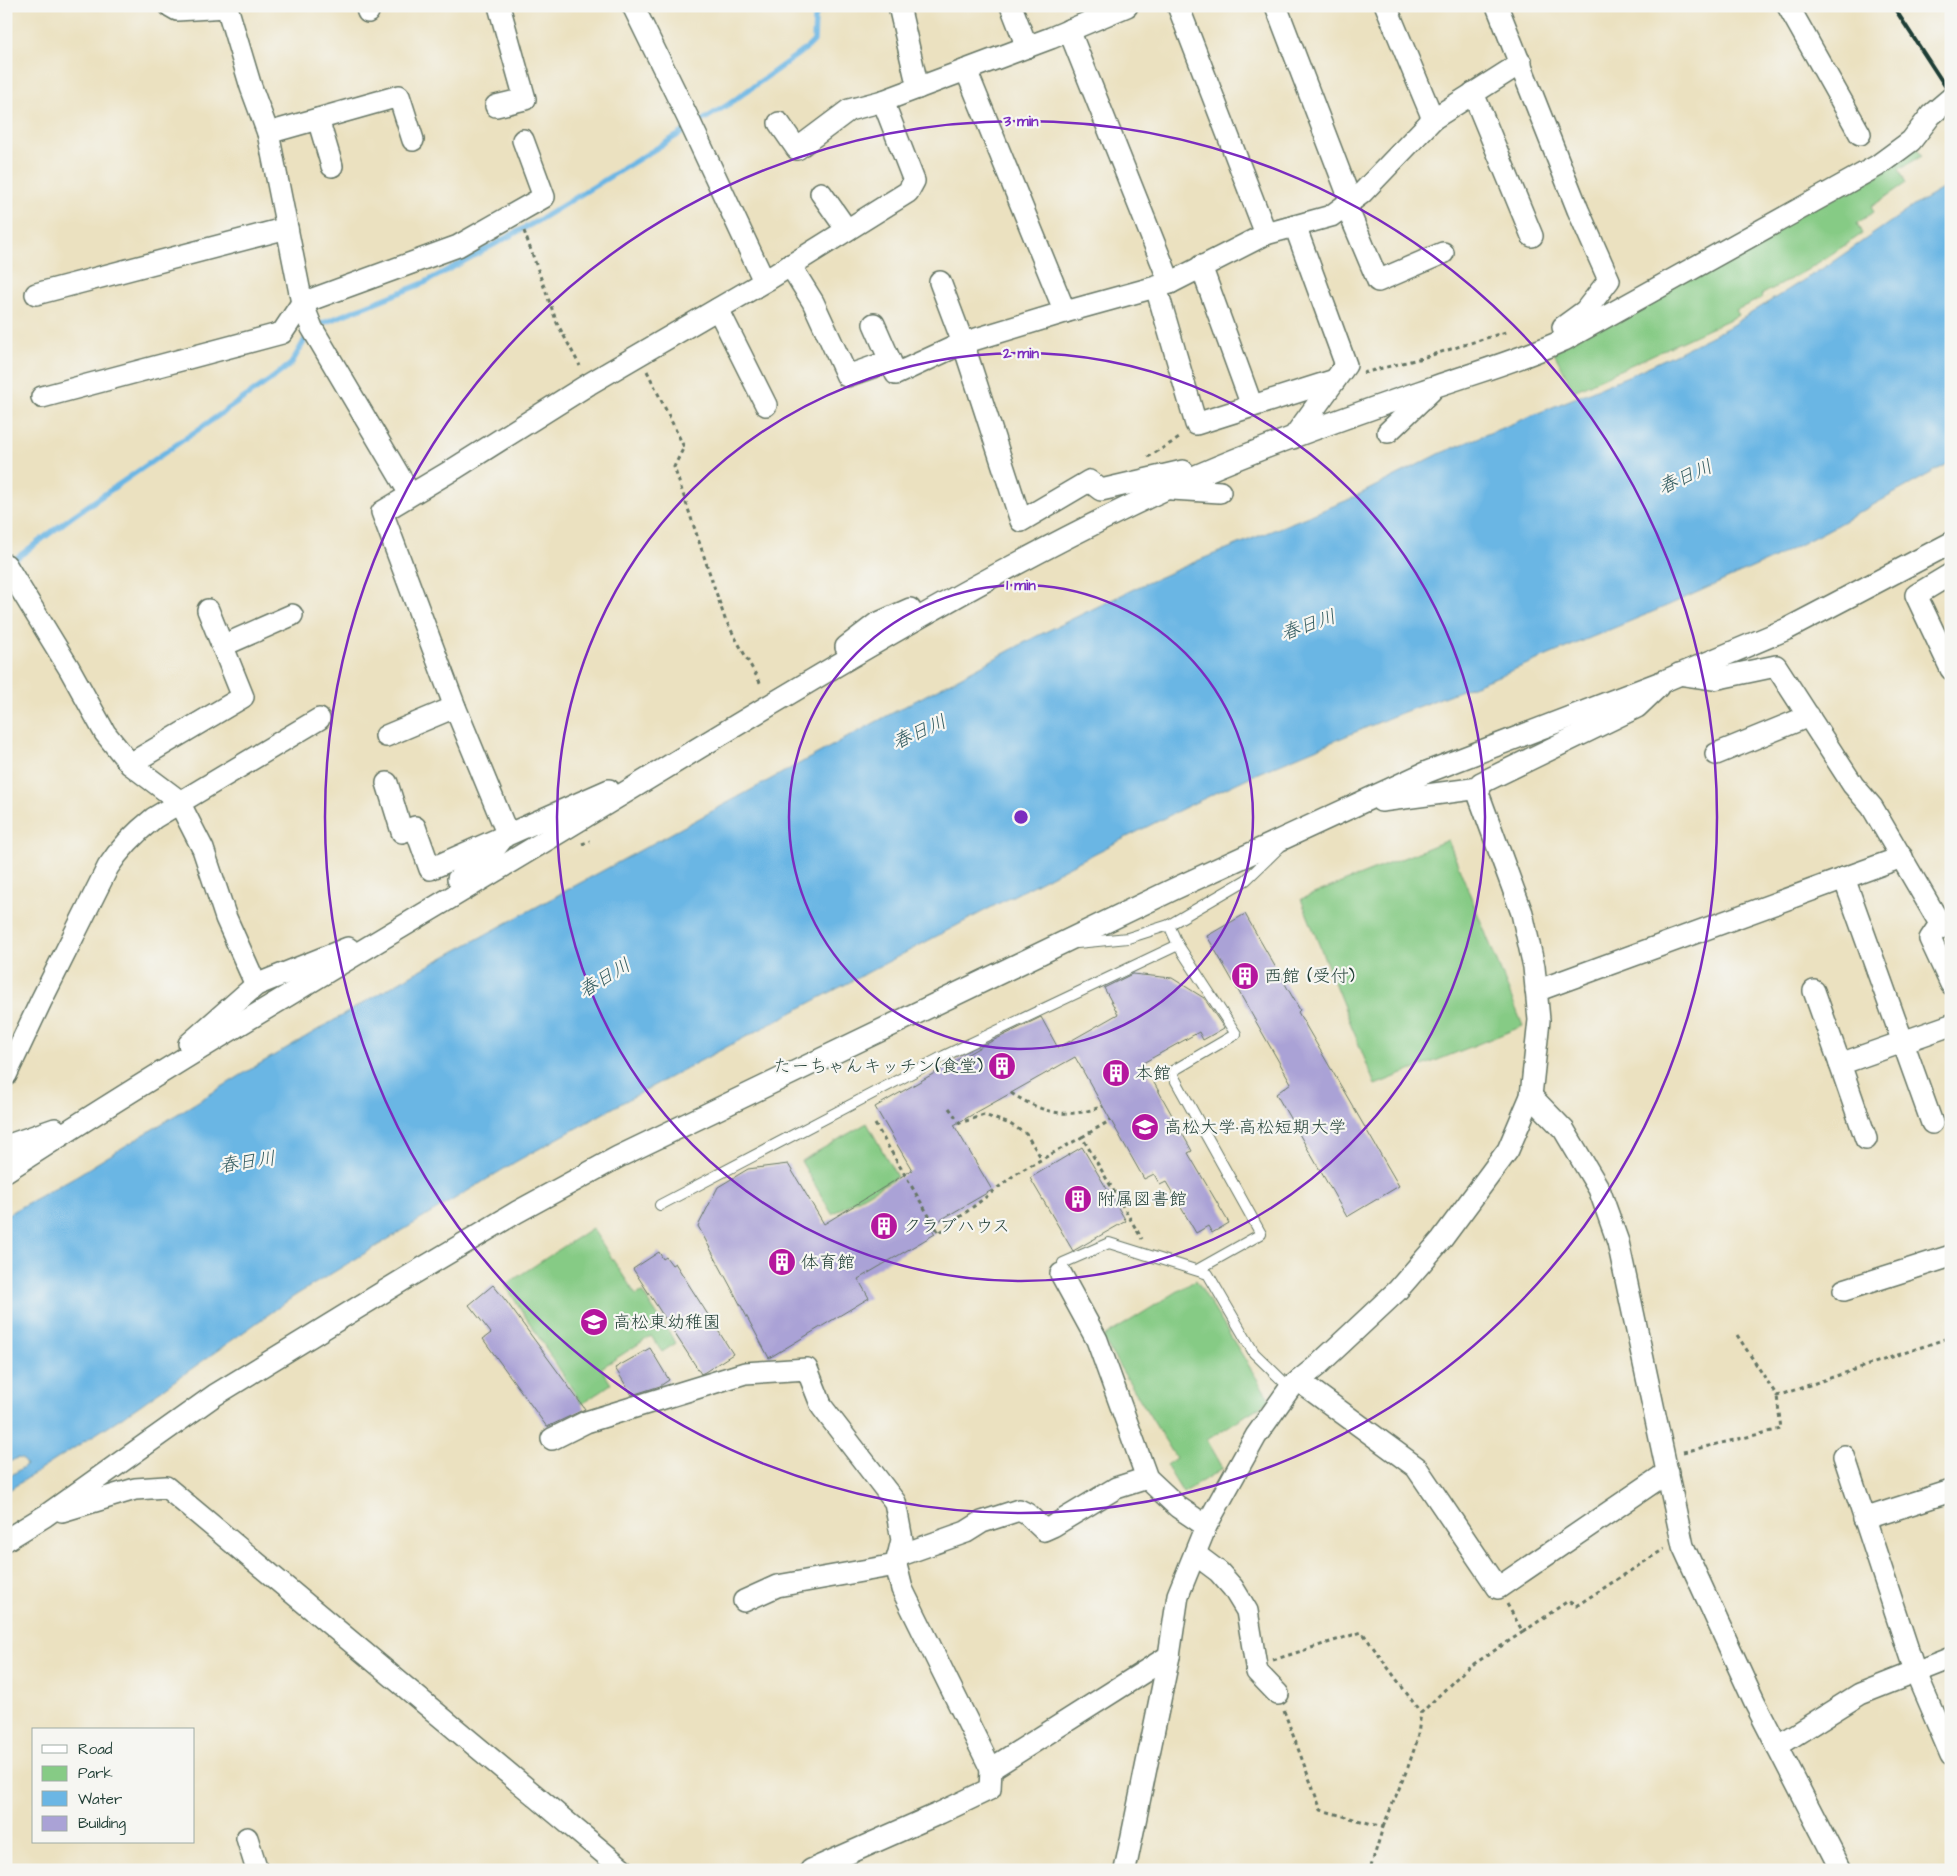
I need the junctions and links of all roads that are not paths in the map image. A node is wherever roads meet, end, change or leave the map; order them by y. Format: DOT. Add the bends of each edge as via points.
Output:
graph roads {
  1 [pos="170,6"];
  2 [pos="228,6"];
  3 [pos="499,6"];
  4 [pos="633,6"];
  5 [pos="899,6"];
  6 [pos="1011,6"];
  7 [pos="1127,6"];
  8 [pos="1178,6"];
  9 [pos="1276,6"];
  10 [pos="1386,6"];
  11 [pos="1497,6"];
  12 [pos="1788,6"];
  13 [pos="1069,30"];
  14 [pos="1028,47"];
  15 [pos="1521,63"];
  16 [pos="966,70"];
  17 [pos="918,88"];
  18 [pos="1473,93"];
  19 [pos="1951,98"];
  20 [pos="883,101"];
  21 [pos="496,106"];
  22 [pos="318,119"];
  23 [pos="1433,119"];
  24 [pos="779,123"];
  25 [pos="268,133"];
  26 [pos="1860,134"];
  27 [pos="413,140"];
  28 [pos="522,140"];
  29 [pos="332,166"];
  30 [pos="820,193"];
  31 [pos="1348,203"];
  32 [pos="1295,226"];
  33 [pos="286,228"];
  34 [pos="846,230"];
  35 [pos="1266,234"];
  36 [pos="1532,236"];
  37 [pos="1443,252"];
  38 [pos="790,265"];
  39 [pos="1201,266"];
  40 [pos="764,281"];
  41 [pos="940,282"];
  42 [pos="1163,285"];
  43 [pos="36,294"];
  44 [pos="302,303"];
  45 [pos="718,308"];
  46 [pos="1065,312"];
  47 [pos="874,324"];
  48 [pos="963,343"];
  49 [pos="1533,354"];
  50 [pos="890,361"];
  51 [pos="1335,380"];
  52 [pos="1437,386"];
  53 [pos="42,397"];
  54 [pos="766,405"];
  55 [pos="1252,406"];
  56 [pos="1388,432"];
  57 [pos="1293,438"];
  58 [pos="1201,475"];
  59 [pos="1166,489"];
  60 [pos="1220,492"];
  61 [pos="410,494"];
  62 [pos="1951,543"];
  63 [pos="6,565"];
  64 [pos="1951,574"];
  65 [pos="208,610"];
  66 [pos="292,615"];
  67 [pos="222,646"];
  68 [pos="827,666"];
  69 [pos="1951,669"];
  70 [pos="1671,677"];
  71 [pos="455,707"];
  72 [pos="1808,716"];
  73 [pos="319,719"];
  74 [pos="386,736"];
  75 [pos="697,744"];
  76 [pos="1716,754"];
  77 [pos="130,764"];
  78 [pos="664,769"];
  79 [pos="641,772"];
  80 [pos="387,783"];
  81 [pos="1480,788"];
  82 [pos="180,804"];
  83 [pos="1358,804"];
  84 [pos="507,833"];
  85 [pos="1295,833"];
  86 [pos="1902,857"];
  87 [pos="1844,878"];
  88 [pos="405,925"];
  89 [pos="1169,925"];
  90 [pos="1946,925"];
  91 [pos="1178,944"];
  92 [pos="1056,945"];
  93 [pos="256,984"];
  94 [pos="1951,984"];
  95 [pos="1536,991"];
  96 [pos="1814,991"];
  97 [pos="1951,1025"];
  98 [pos="1903,1042"];
  99 [pos="1840,1064"];
  100 [pos="167,1068"];
  101 [pos="6,1075"];
  102 [pos="1531,1096"];
  103 [pos="88,1118"];
  104 [pos="1932,1122"];
  105 [pos="1866,1139"];
  106 [pos="6,1146"];
  107 [pos="6,1171"];
  108 [pos="660,1205"];
  109 [pos="1951,1256"];
  110 [pos="1062,1268"];
  111 [pos="1197,1270"];
  112 [pos="1844,1290"];
  113 [pos="1295,1384"];
  114 [pos="552,1439"];
  115 [pos="1844,1456"];
  116 [pos="1666,1464"];
  117 [pos="1147,1478"];
  118 [pos="1951,1491"];
  119 [pos="45,1516"];
  120 [pos="1864,1519"];
  121 [pos="1206,1526"];
  122 [pos="15,1535"];
  123 [pos="6,1551"];
  124 [pos="1195,1554"];
  125 [pos="897,1561"];
  126 [pos="744,1601"];
  127 [pos="1168,1656"];
  128 [pos="1951,1658"];
  129 [pos="1915,1671"];
  130 [pos="1278,1694"];
  131 [pos="1778,1746"];
  132 [pos="1950,1751"];
  133 [pos="991,1769"];
  134 [pos="247,1838"];
  135 [pos="257,1870"];
  136 [pos="624,1870"];
  137 [pos="811,1870"];
  138 [pos="1125,1870"];
  139 [pos="1841,1870"];
  1 -- 2 [label="street" via="177,10"];
  2 -- 25 [label="street"];
  3 -- 21 [label="street" via="525,99"];
  4 -- 40 [label="street"];
  5 -- 17 [label="street"];
  6 -- 14 [label="street"];
  7 -- 13 [label="street"];
  8 -- 35 [label="street"];
  9 -- 31 [label="street"];
  10 -- 23 [label="street"];
  11 -- 15 [label="street"];
  12 -- 26 [label="street"];
  13 -- 14 [label="street"];
  13 -- 42 [label="street"];
  14 -- 16 [label="street"];
  15 -- 18 [label="street"];
  15 -- 49 [label="street" via="1609,280 1585,311"];
  16 -- 17 [label="street"];
  16 -- 46 [label="street"];
  17 -- 20 [label="street"];
  18 -- 23 [label="street"];
  18 -- 36 [label="street"];
  19 -- 49 [label="street" via="1931,115 1911,141 1877,166 1564,340"];
  20 -- 24 [label="street" via="850,110 797,149"];
  20 -- 34 [label="street" via="914,181 908,192"];
  22 -- 25 [label="street"];
  22 -- 27 [label="street" via="399,96"];
  22 -- 29 [label="street"];
  23 -- 31 [label="street" via="1362,193"];
  25 -- 33 [label="street"];
  28 -- 44 [label="street" via="544,197 458,246"];
  30 -- 34 [label="street"];
  31 -- 32 [label="street" via="1331,216"];
  31 -- 37 [label="street" via="1378,281"];
  32 -- 35 [label="street"];
  32 -- 51 [label="street" via="1346,365"];
  33 -- 43 [label="street"];
  33 -- 44 [label="street"];
  34 -- 38 [label="street"];
  35 -- 39 [label="street"];
  38 -- 40 [label="street"];
  38 -- 50 [label="street" via="813,302 847,376"];
  39 -- 42 [label="street"];
  39 -- 55 [label="street"];
  40 -- 45 [label="street"];
  41 -- 48 [label="street"];
  42 -- 46 [label="street"];
  42 -- 55 [label="street" via="1196,424"];
  44 -- 53 [label="street" via="282,333"];
  44 -- 61 [label="street" via="312,328"];
  45 -- 54 [label="street"];
  45 -- 61 [label="street"];
  46 -- 48 [label="street"];
  47 -- 50 [label="street"];
  48 -- 50 [label="street" via="896,374"];
  48 -- 58 [label="street" via="1021,522 1089,481 1101,490 1194,469"];
  49 -- 52 [label="street"];
  51 -- 55 [label="street"];
  51 -- 57 [label="street"];
  52 -- 56 [label="street"];
  52 -- 57 [label="street"];
  57 -- 58 [label="street"];
  58 -- 59 [label="street"];
  59 -- 60 [label="street"];
  59 -- 68 [label="street" via="1054,543"];
  61 -- 71 [label="street" via="382,512"];
  62 -- 70 [label="street" via="1787,629"];
  63 -- 77 [label="street" via="106,733"];
  64 -- 69 [label="street" via="1916,595"];
  65 -- 67 [label="street"];
  66 -- 67 [label="street"];
  67 -- 77 [label="street" via="243,697"];
  68 -- 75 [label="street"];
  68 -- 75 [label="street" via="765,691"];
  70 -- 72 [label="street" via="1714,679 1776,666"];
  70 -- 81 [label="street" via="1637,707 1481,783"];
  70 -- 83 [label="street" via="1427,772"];
  71 -- 74 [label="street"];
  71 -- 84 [label="street"];
  72 -- 76 [label="street"];
  72 -- 86 [label="street" via="1872,807"];
  73 -- 82 [label="street"];
  75 -- 78 [label="street"];
  75 -- 79 [label="street"];
  77 -- 82 [label="street"];
  78 -- 79 [label="street"];
  78 -- 88 [label="street"];
  79 -- 84 [label="street" via="606,791"];
  80 -- 84 [label="street" via="402,832 415,827 430,868"];
  81 -- 83 [label="street"];
  81 -- 95 [label="street" via="1478,793 1522,913"];
  82 -- 93 [label="street" via="203,849 226,918"];
  82 -- 101 [label="street" via="135,833 108,867"];
  83 -- 85 [label="street"];
  84 -- 88 [label="street" via="488,857 423,904"];
  85 -- 89 [label="lane" via="1246,880"];
  85 -- 92 [label="street"];
  86 -- 87 [label="street"];
  86 -- 90 [label="street"];
  87 -- 95 [label="street"];
  87 -- 98 [label="street"];
  88 -- 93 [label="street"];
  88 -- 100 [label="street"];
  89 -- 91 [label="lane"];
  89 -- 92 [label="lane" via="1128,938"];
  90 -- 94 [label="street" via="1936,930 1930,940"];
  91 -- 108 [label="lane" via="944,1056"];
  91 -- 111 [label="lane" via="1236,1034 1171,1072 1261,1234"];
  92 -- 119 [label="street" via="618,1157 517,1212 215,1395"];
  93 -- 100 [label="street" via="173,1057"];
  95 -- 102 [label="street" via="1539,1020"];
  96 -- 99 [label="street"];
  97 -- 98 [label="street"];
  98 -- 99 [label="street"];
  98 -- 104 [label="street"];
  99 -- 105 [label="street"];
  100 -- 103 [label="street"];
  102 -- 113 [label="street" via="1508,1150 1442,1239 1397,1291"];
  102 -- 116 [label="street" via="1564,1130 1599,1189 1618,1242"];
  103 -- 106 [label="street"];
  103 -- 107 [label="street"];
  109 -- 112 [label="street"];
  110 -- 111 [label="lane" via="1109,1243"];
  110 -- 117 [label="street" via="1097,1340"];
  111 -- 113 [label="lane" via="1208,1274 1254,1353"];
  113 -- 116 [label="street" via="1416,1467 1498,1588"];
  113 -- 121 [label="street" via="1256,1436"];
  114 -- 125 [label="street" via="586,1422 745,1373 807,1369 822,1407 895,1502 902,1540"];
  115 -- 120 [label="street"];
  116 -- 131 [label="street" via="1683,1546 1750,1693"];
  117 -- 121 [label="street" via="1178,1507"];
  117 -- 125 [label="street" via="1116,1488 1044,1530 1018,1510 982,1522"];
  118 -- 120 [label="street"];
  119 -- 122 [label="street"];
  119 -- 136 [label="street" via="135,1489 166,1487 178,1494"];
  120 -- 129 [label="street"];
  121 -- 124 [label="street"];
  122 -- 123 [label="street"];
  124 -- 127 [label="street" via="1178,1595"];
  124 -- 130 [label="street" via="1234,1588 1247,1611 1257,1672"];
  125 -- 126 [label="street" via="777,1586"];
  125 -- 133 [label="street" via="902,1589"];
  127 -- 133 [label="street"];
  127 -- 138 [label="street"];
  128 -- 129 [label="street"];
  129 -- 131 [label="street" via="1860,1694"];
  129 -- 132 [label="street"];
  131 -- 139 [label="street"];
  133 -- 137 [label="street" via="990,1789"];
  134 -- 135 [label="street"];
}
